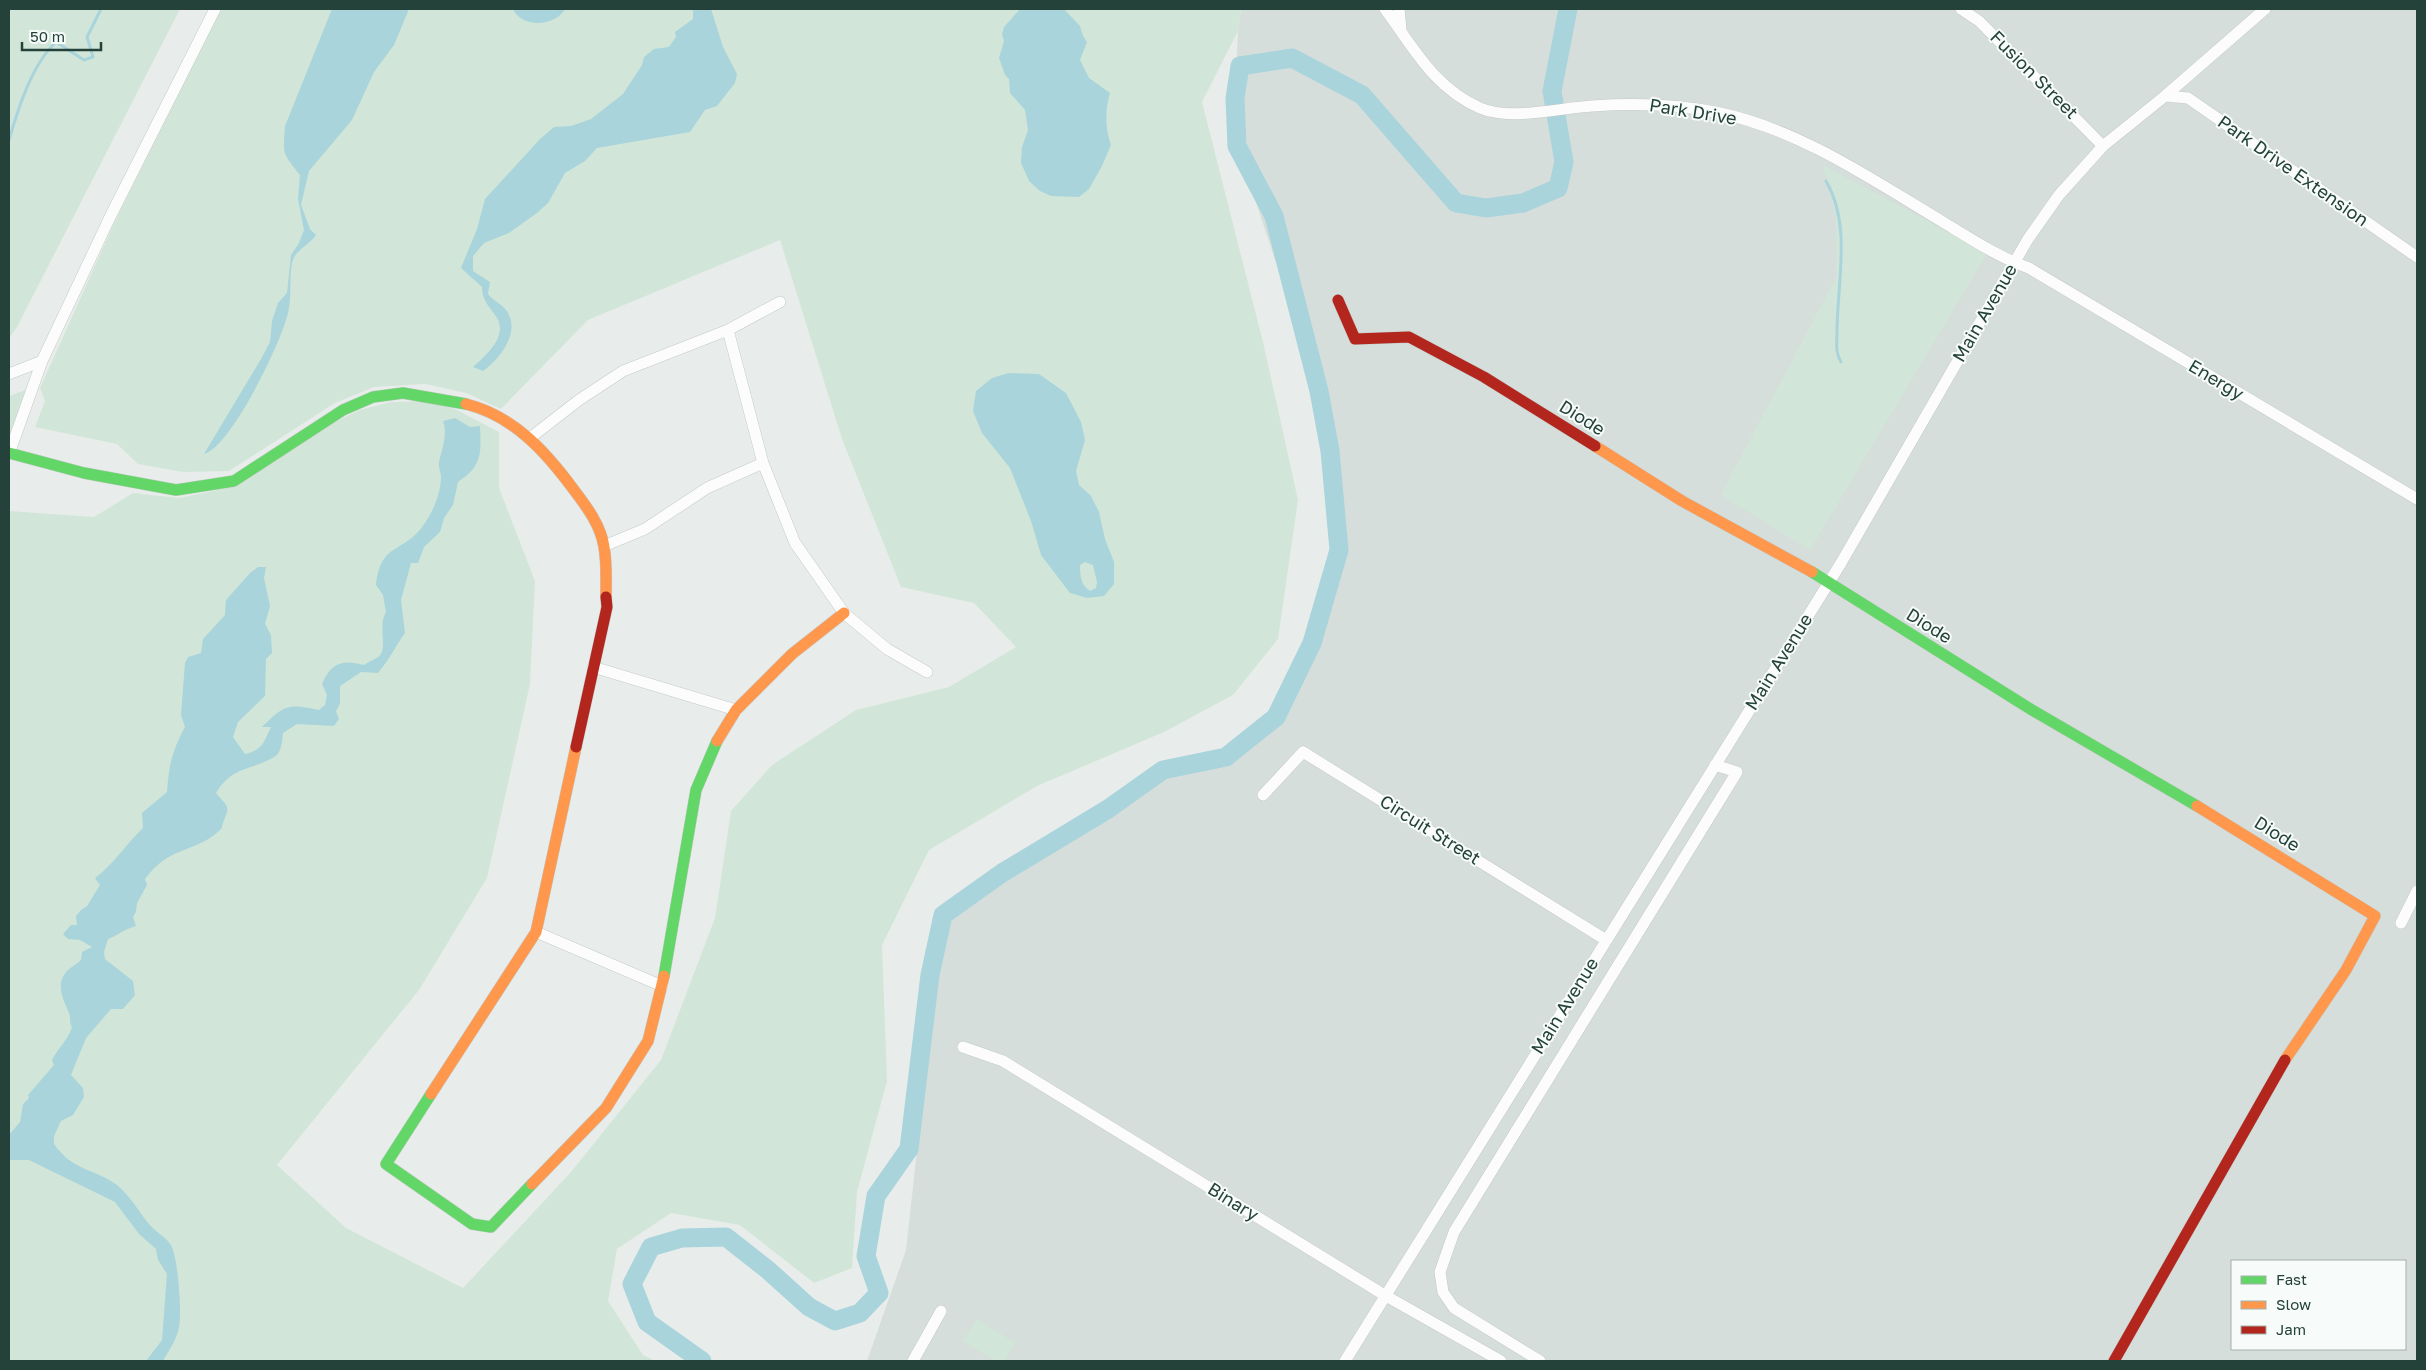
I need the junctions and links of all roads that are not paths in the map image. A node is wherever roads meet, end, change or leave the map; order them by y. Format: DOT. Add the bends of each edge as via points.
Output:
graph roads {
  1 [pos="215,9"];
  2 [pos="1385,9"];
  3 [pos="1399,9"];
  4 [pos="1961,9"];
  5 [pos="2265,9"];
  6 [pos="1402,31"];
  7 [pos="2165,96"];
  8 [pos="2103,146"];
  9 [pos="2417,257"];
  10 [pos="2014,262"];
  11 [pos="1338,300"];
  12 [pos="780,302"];
  13 [pos="728,330"];
  14 [pos="42,361"];
  15 [pos="9,374"];
  16 [pos="530,438"];
  17 [pos="9,454"];
  18 [pos="763,462"];
  19 [pos="2417,499"];
  20 [pos="604,546"];
  21 [pos="1828,583"];
  22 [pos="844,613"];
  23 [pos="593,667"];
  24 [pos="926,672"];
  25 [pos="736,710"];
  26 [pos="1715,765"];
  27 [pos="1263,795"];
  28 [pos="2417,891"];
  29 [pos="2401,922"];
  30 [pos="536,932"];
  31 [pos="1606,940"];
  32 [pos="662,986"];
  33 [pos="963,1047"];
  34 [pos="1386,1296"];
  35 [pos="941,1311"];
  36 [pos="912,1361"];
  37 [pos="1345,1361"];
  38 [pos="1501,1361"];
  39 [pos="1540,1361"];
  40 [pos="2114,1361"];
  1 -- 14 [label="street"];
  2 -- 6 [label="street, Park Drive"];
  3 -- 6 [label="street, Park Drive"];
  4 -- 8 [label="street, Fusion Street" via="1979,21"];
  5 -- 7 [label="street, Main Avenue"];
  6 -- 10 [label="street, Park Drive" via="1423,64 1452,92 1466,102 1492,112 1649,104 1719,113 1750,121 1797,140 1858,172"];
  7 -- 8 [label="street, Main Avenue"];
  7 -- 9 [label="street, Park Drive Extension" via="2188,98"];
  8 -- 10 [label="street, Main Avenue" via="2059,195"];
  10 -- 19 [label="street, Energy"];
  10 -- 21 [label="street, Main Avenue"];
  11 -- 21 [label="street, Diode" via="1356,339 1409,337 1484,377 1682,501"];
  12 -- 13 [label="street"];
  13 -- 16 [label="street" via="623,371"];
  13 -- 18 [label="street"];
  14 -- 15 [label="street"];
  14 -- 17 [label="street"];
  16 -- 17 [label="street" via="504,420 469,405 403,393 372,397 343,410 234,481 176,490 84,473"];
  16 -- 20 [label="street" via="572,484 592,514"];
  18 -- 20 [label="street" via="707,488 645,529"];
  18 -- 22 [label="street" via="795,543"];
  20 -- 23 [label="street" via="607,607"];
  21 -- 26 [label="street, Main Avenue"];
  21 -- 40 [label="street, Diode" via="2032,710 2224,821 2374,916 2346,970 2290,1052"];
  22 -- 24 [label="street" via="888,649"];
  22 -- 25 [label="street" via="792,654"];
  23 -- 25 [label="street"];
  23 -- 30 [label="street"];
  25 -- 32 [label="street" via="715,745 696,790"];
  26 -- 31 [label="street, Main Avenue"];
  26 -- 39 [label="street" via="1737,772 1454,1232 1440,1272 1443,1292 1454,1308"];
  27 -- 31 [label="street, Circuit Street" via="1303,752"];
  28 -- 29 [label="street"];
  30 -- 32 [label="street"];
  30 -- 32 [label="street" via="386,1164 472,1224 491,1227 606,1108 648,1041"];
  31 -- 34 [label="street, Main Avenue"];
  33 -- 34 [label="street, Binary" via="1003,1061"];
  34 -- 37 [label="street, Main Avenue"];
  34 -- 38 [label="street, Binary"];
  35 -- 36 [label="street"];
}
